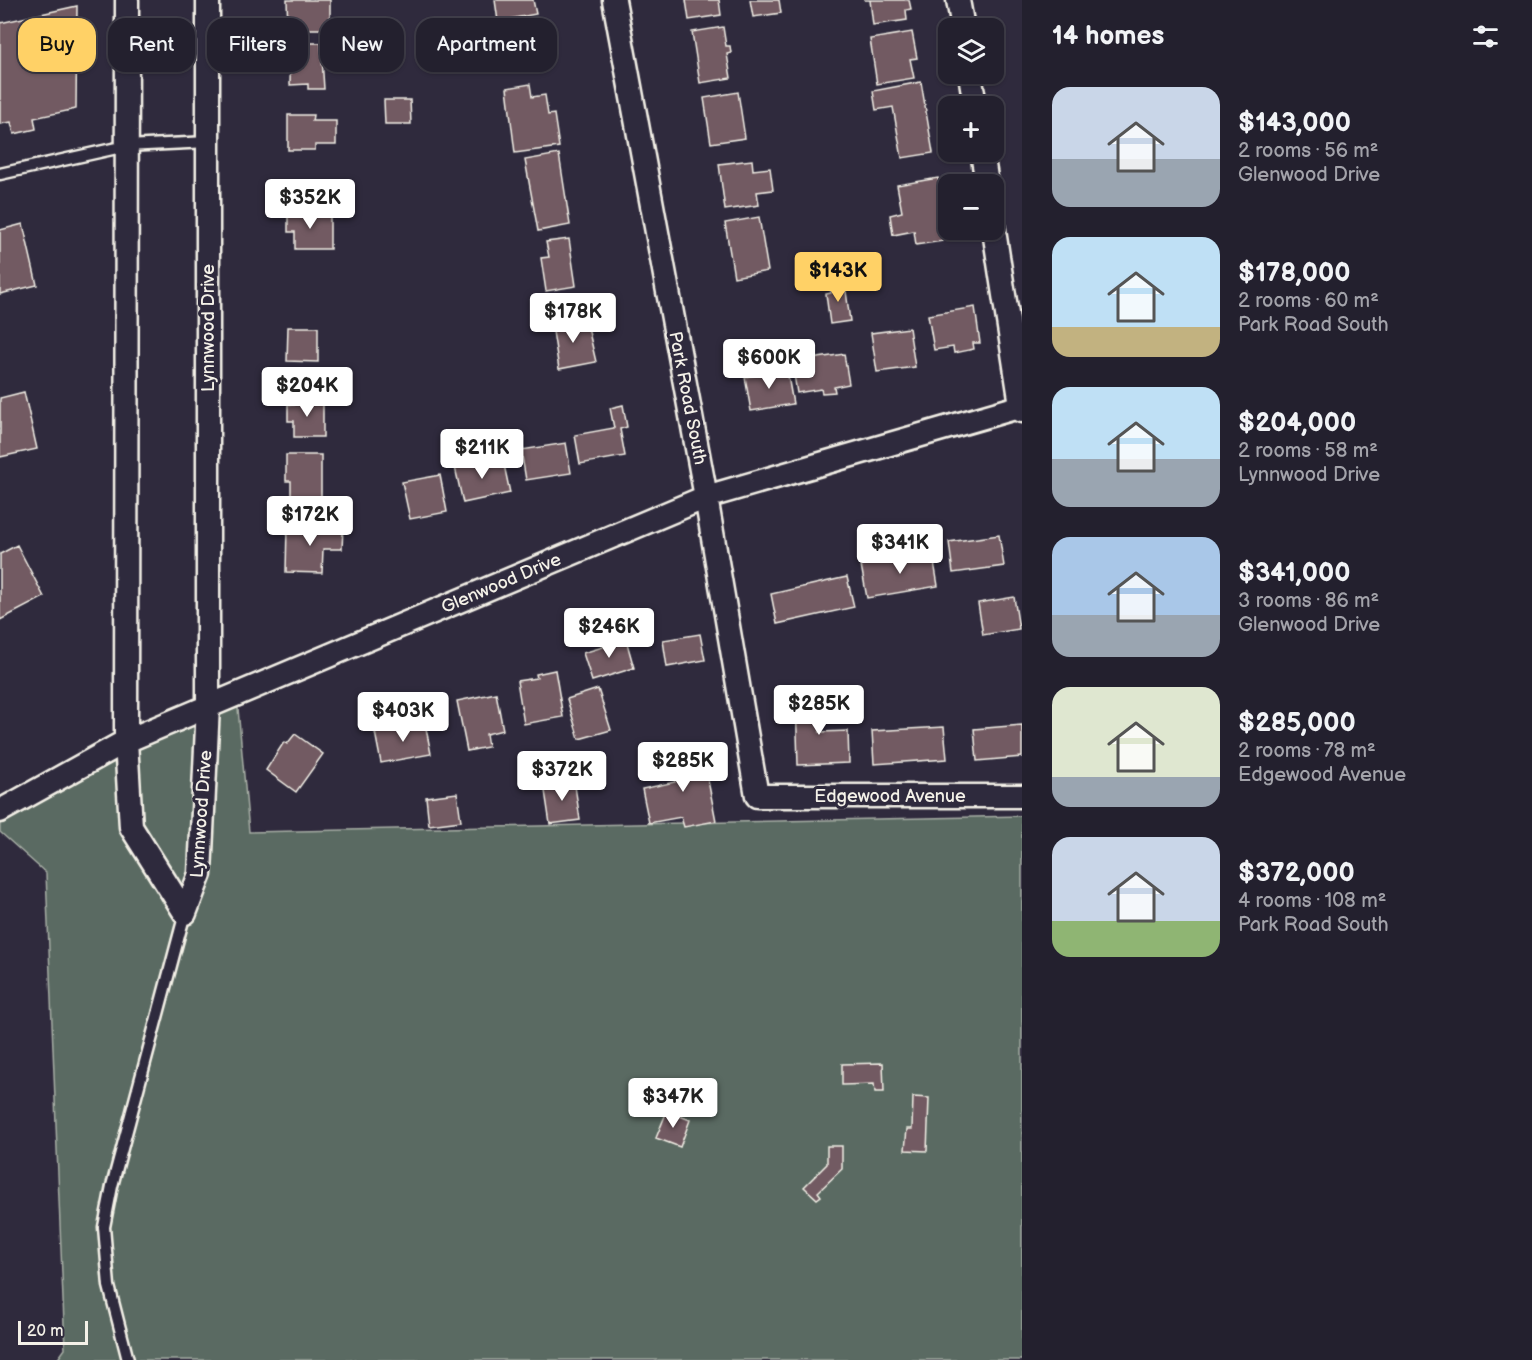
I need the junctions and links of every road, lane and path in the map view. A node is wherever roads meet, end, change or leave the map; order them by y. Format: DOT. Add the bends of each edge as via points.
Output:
graph roads {
  1 [pos="127,0"];
  2 [pos="208,0"];
  3 [pos="614,0"];
  4 [pos="958,0"];
  5 [pos="961,18"];
  6 [pos="208,142"];
  7 [pos="126,146"];
  8 [pos="0,174"];
  9 [pos="996,240"];
  10 [pos="1022,407"];
  11 [pos="706,497"];
  12 [pos="208,706"];
  13 [pos="126,741"];
  14 [pos="757,796"];
  15 [pos="1022,796"];
  16 [pos="0,811"];
  17 [pos="185,913"];
  18 [pos="128,1360"];
  1 -- 7 [label="street, Lynnwood Drive"];
  2 -- 6 [label="street, Lynnwood Drive"];
  3 -- 11 [label="street, Park Road South"];
  4 -- 5 [label="street"];
  6 -- 7 [label="lane"];
  6 -- 12 [label="street, Lynnwood Drive"];
  7 -- 8 [label="lane"];
  7 -- 13 [label="street, Lynnwood Drive"];
  9 -- 10 [label="street"];
  10 -- 11 [label="street, Glenwood Drive"];
  11 -- 12 [label="street, Glenwood Drive"];
  11 -- 14 [label="street, Park Road South"];
  12 -- 13 [label="street, Glenwood Drive"];
  12 -- 17 [label="street, Lynnwood Drive" via="200,874"];
  13 -- 16 [label="street, Glenwood Drive"];
  13 -- 17 [label="street, Lynnwood Drive" via="131,827"];
  14 -- 15 [label="street, Edgewood Avenue"];
  17 -- 18 [label="lane" via="104,1227 109,1286"];
}
